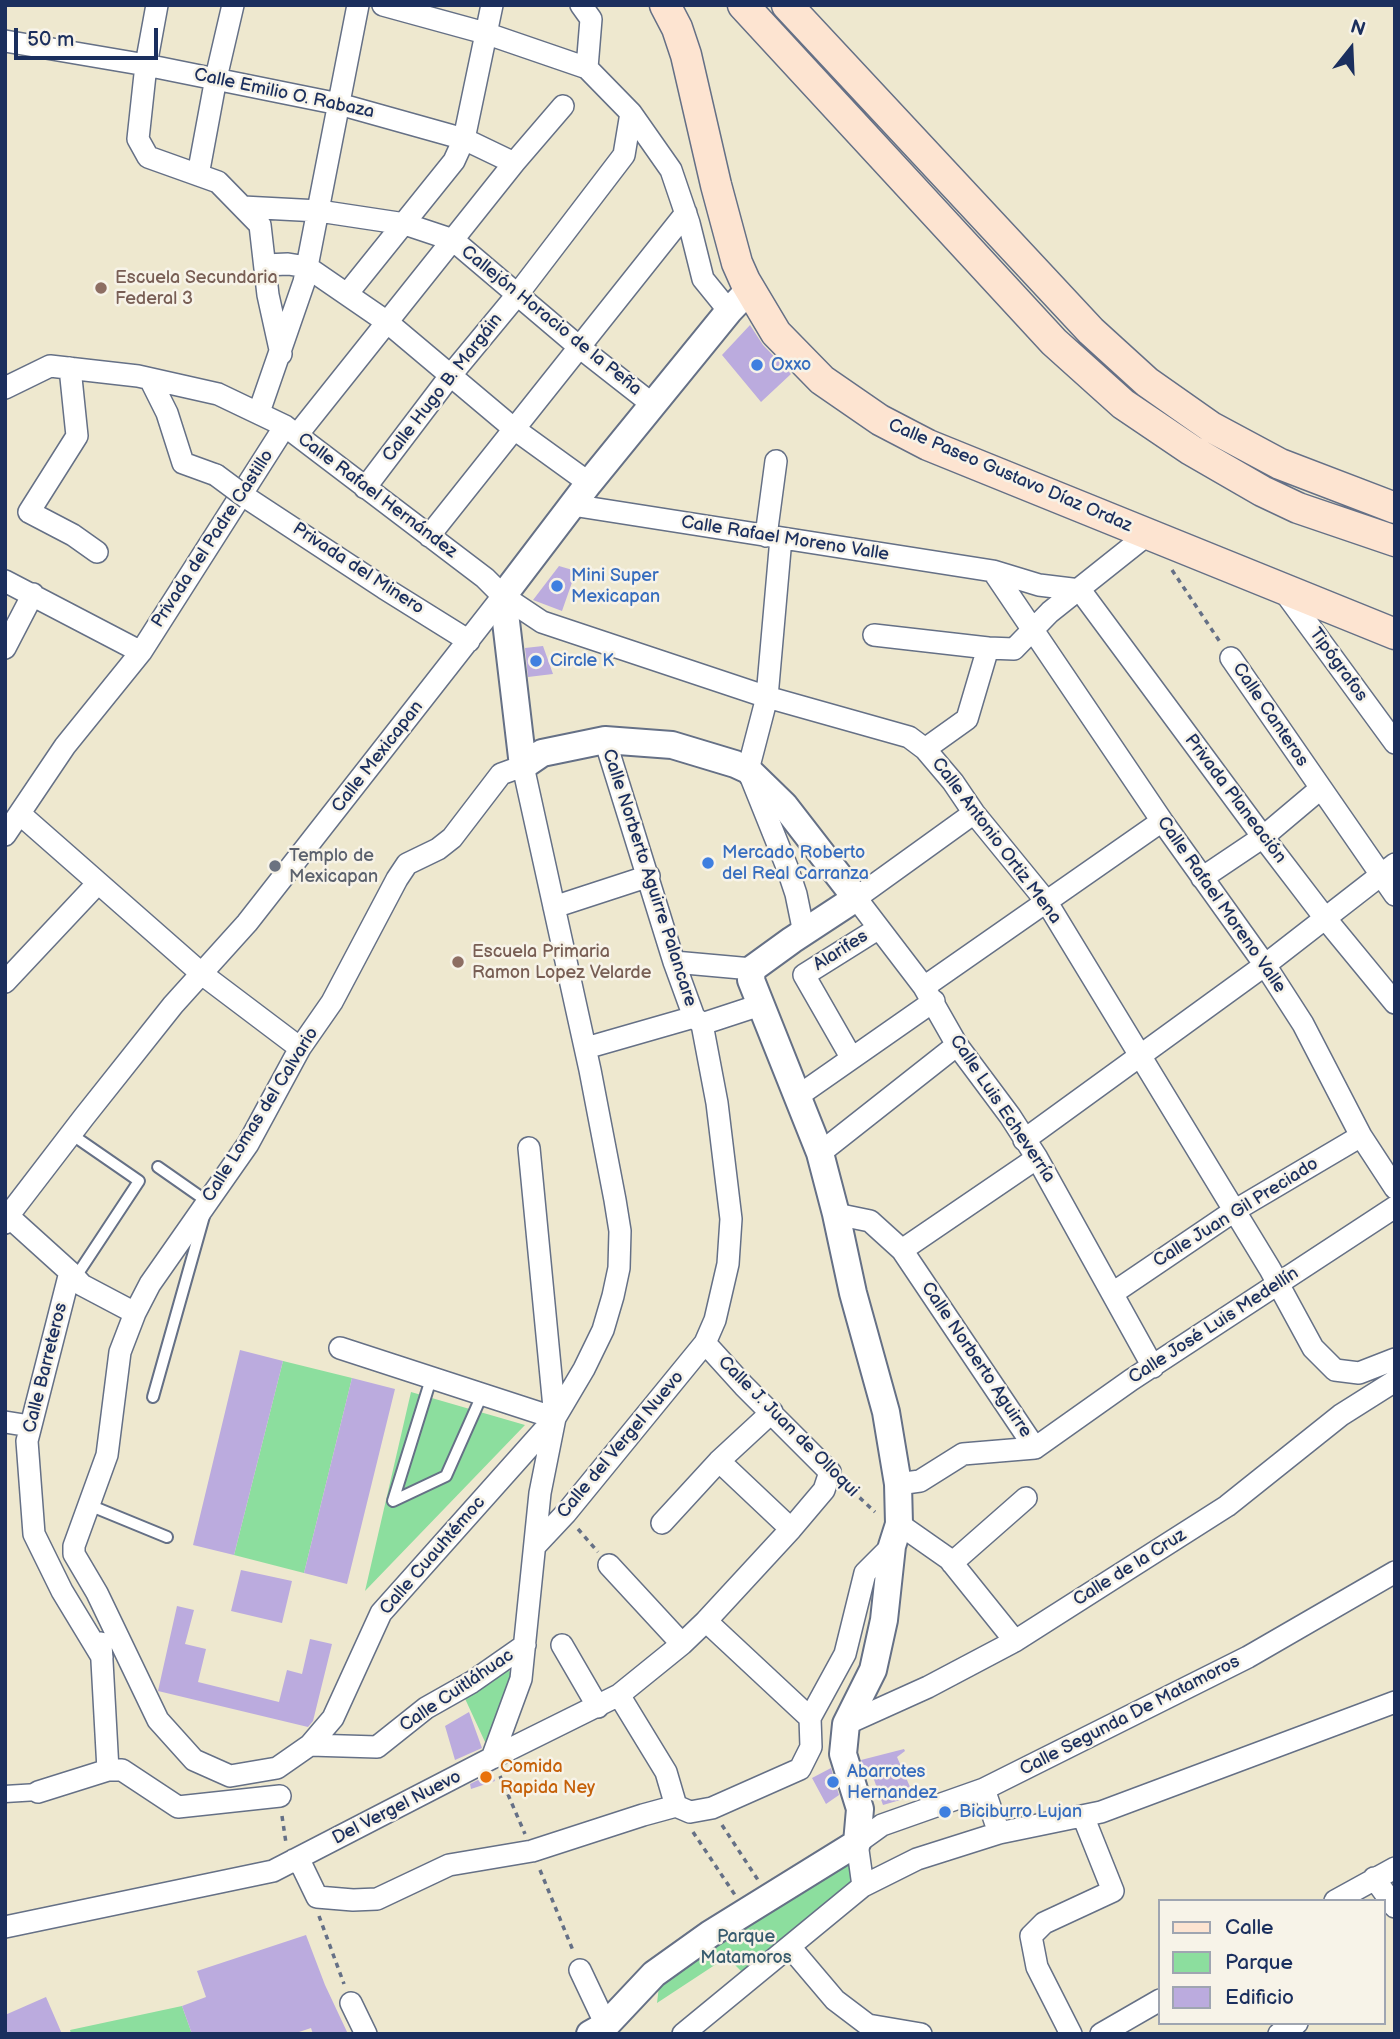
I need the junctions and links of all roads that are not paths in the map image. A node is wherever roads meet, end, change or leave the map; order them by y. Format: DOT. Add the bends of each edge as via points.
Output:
graph roads {
  1 [pos="157,5"];
  2 [pos="233,5"];
  3 [pos="358,5"];
  4 [pos="383,5"];
  5 [pos="492,5"];
  6 [pos="581,5"];
  7 [pos="665,5"];
  8 [pos="743,5"];
  9 [pos="787,5"];
  10 [pos="485,33"];
  11 [pos="5,41"];
  12 [pos="146,65"];
  13 [pos="587,68"];
  14 [pos="216,78"];
  15 [pos="339,103"];
  16 [pos="563,106"];
  17 [pos="631,113"];
  18 [pos="464,139"];
  19 [pos="514,163"];
  20 [pos="198,175"];
  21 [pos="243,207"];
  22 [pos="319,211"];
  23 [pos="686,212"];
  24 [pos="405,224"];
  25 [pos="453,240"];
  26 [pos="265,265"];
  27 [pos="307,267"];
  28 [pos="750,289"];
  29 [pos="347,295"];
  30 [pos="517,295"];
  31 [pos="729,311"];
  32 [pos="387,322"];
  33 [pos="578,346"];
  34 [pos="281,354"];
  35 [pos="70,368"];
  36 [pos="450,376"];
  37 [pos="150,379"];
  38 [pos="5,388"];
  39 [pos="652,404"];
  40 [pos="252,409"];
  41 [pos="513,428"];
  42 [pos="291,430"];
  43 [pos="776,461"];
  44 [pos="589,482"];
  45 [pos="365,488"];
  46 [pos="572,505"];
  47 [pos="1395,508"];
  48 [pos="1148,534"];
  49 [pos="429,536"];
  50 [pos="774,537"];
  51 [pos="1395,541"];
  52 [pos="97,552"];
  53 [pos="993,571"];
  54 [pos="5,581"];
  55 [pos="1282,588"];
  56 [pos="1080,590"];
  57 [pos="33,594"];
  58 [pos="503,596"];
  59 [pos="1033,630"];
  60 [pos="1395,634"];
  61 [pos="874,635"];
  62 [pos="469,641"];
  63 [pos="5,648"];
  64 [pos="988,648"];
  65 [pos="141,652"];
  66 [pos="1231,658"];
  67 [pos="767,697"];
  68 [pos="605,740"];
  69 [pos="1395,743"];
  70 [pos="925,749"];
  71 [pos="523,766"];
  72 [pos="748,770"];
  73 [pos="1320,789"];
  74 [pos="974,813"];
  75 [pos="20,814"];
  76 [pos="1162,821"];
  77 [pos="5,835"];
  78 [pos="1263,837"];
  79 [pos="1387,869"];
  80 [pos="649,876"];
  81 [pos="1202,878"];
  82 [pos="98,883"];
  83 [pos="1395,895"];
  84 [pos="856,898"];
  85 [pos="1046,901"];
  86 [pos="554,907"];
  87 [pos="1325,918"];
  88 [pos="879,928"];
  89 [pos="804,933"];
  90 [pos="674,962"];
  91 [pos="1265,965"];
  92 [pos="752,969"];
  93 [pos="202,974"];
  94 [pos="5,982"];
  95 [pos="929,994"];
  96 [pos="1395,1003"];
  97 [pos="760,1005"];
  98 [pos="698,1020"];
  99 [pos="957,1045"];
  100 [pos="300,1048"];
  101 [pos="586,1048"];
  102 [pos="1141,1055"];
  103 [pos="851,1057"];
  104 [pos="798,1096"];
  105 [pos="71,1134"];
  106 [pos="1361,1136"];
  107 [pos="1024,1140"];
  108 [pos="529,1148"];
  109 [pos="820,1153"];
  110 [pos="1037,1158"];
  111 [pos="158,1167"];
  112 [pos="1395,1188"];
  113 [pos="208,1202"];
  114 [pos="1395,1207"];
  115 [pos="9,1209"];
  116 [pos="1234,1211"];
  117 [pos="836,1214"];
  118 [pos="902,1250"];
  119 [pos="72,1275"];
  120 [pos="1277,1284"];
  121 [pos="1113,1293"];
  122 [pos="135,1313"];
  123 [pos="705,1343"];
  124 [pos="340,1348"];
  125 [pos="1395,1359"];
  126 [pos="1153,1367"];
  127 [pos="431,1380"];
  128 [pos="1395,1381"];
  129 [pos="482,1395"];
  130 [pos="153,1397"];
  131 [pos="772,1412"];
  132 [pos="555,1418"];
  133 [pos="5,1422"];
  134 [pos="30,1426"];
  135 [pos="1035,1448"];
  136 [pos="719,1461"];
  137 [pos="830,1472"];
  138 [pos="898,1484"];
  139 [pos="1026,1498"];
  140 [pos="89,1505"];
  141 [pos="662,1523"];
  142 [pos="791,1529"];
  143 [pos="895,1535"];
  144 [pos="167,1537"];
  145 [pos="535,1546"];
  146 [pos="951,1563"];
  147 [pos="608,1565"];
  148 [pos="1395,1572"];
  149 [pos="97,1593"];
  150 [pos="706,1621"];
  151 [pos="1015,1641"];
  152 [pos="682,1644"];
  153 [pos="525,1645"];
  154 [pos="562,1645"];
  155 [pos="102,1657"];
  156 [pos="619,1695"];
  157 [pos="1395,1702"];
  158 [pos="598,1707"];
  159 [pos="810,1718"];
  160 [pos="846,1724"];
  161 [pos="310,1745"];
  162 [pos="492,1758"];
  163 [pos="277,1768"];
  164 [pos="108,1770"];
  165 [pos="984,1789"];
  166 [pos="38,1792"];
  167 [pos="5,1794"];
  168 [pos="280,1796"];
  169 [pos="676,1807"];
  170 [pos="1083,1816"];
  171 [pos="999,1833"];
  172 [pos="857,1843"];
  173 [pos="294,1860"];
  174 [pos="1395,1868"];
  175 [pos="1374,1878"];
  176 [pos="863,1886"];
  177 [pos="1338,1899"];
  178 [pos="1395,1907"];
  179 [pos="5,1927"];
  180 [pos="790,1947"];
  181 [pos="580,1970"];
  182 [pos="1158,2001"];
  183 [pos="351,2003"];
  184 [pos="598,2029"];
  185 [pos="366,2034"];
  186 [pos="683,2034"];
  187 [pos="921,2034"];
  188 [pos="1071,2034"];
  189 [pos="1101,2034"];
  1 -- 12 [label="street"];
  2 -- 14 [label="street"];
  3 -- 15 [label="street"];
  4 -- 10 [label="street"];
  5 -- 10 [label="street"];
  6 -- 13 [label="street" via="591,19"];
  7 -- 28 [label="main road, Calle Paseo Gustavo Díaz Ordaz" via="686,55 737,263"];
  8 -- 51 [label="main road" via="1054,342 1112,395 1191,450 1262,491"];
  9 -- 47 [label="main road" via="1091,331 1147,382 1211,427 1279,464"];
  10 -- 13 [label="street"];
  10 -- 18 [label="street"];
  11 -- 12 [label="street, Calle Emilio O. Rabaza"];
  12 -- 14 [label="street, Calle Emilio O. Rabaza"];
  12 -- 20 [label="street" via="138,139 148,157"];
  13 -- 17 [label="street"];
  14 -- 15 [label="street, Calle Emilio O. Rabaza"];
  14 -- 20 [label="street"];
  15 -- 18 [label="street, Calle Emilio O. Rabaza"];
  15 -- 22 [label="street"];
  16 -- 19 [label="street, Privada del Padre Castillo"];
  17 -- 23 [label="street" via="671,170"];
  17 -- 30 [label="street, Calle Hugo B. Margáin" via="624,155"];
  18 -- 19 [label="street, Calle Emilio O. Rabaza"];
  18 -- 24 [label="street" via="454,160"];
  19 -- 25 [label="street, Privada del Padre Castillo"];
  20 -- 21 [label="street" via="218,182"];
  21 -- 22 [label="street, Callejón Horacio de la Peña"];
  21 -- 26 [label="street" via="260,225"];
  22 -- 24 [label="street, Callejón Horacio de la Peña"];
  22 -- 27 [label="street"];
  23 -- 31 [label="street" via="703,279"];
  23 -- 33 [label="street"];
  24 -- 25 [label="street, Callejón Horacio de la Peña"];
  24 -- 29 [label="street"];
  25 -- 30 [label="street, Callejón Horacio de la Peña"];
  25 -- 32 [label="street, Privada del Padre Castillo"];
  26 -- 27 [label="street"];
  26 -- 34 [label="street"];
  27 -- 29 [label="street"];
  27 -- 34 [label="street"];
  28 -- 31 [label="street, Calle Mexicapan"];
  28 -- 48 [label="main road, Calle Paseo Gustavo Díaz Ordaz" via="776,333 796,355 822,380 880,420 928,445"];
  29 -- 32 [label="street"];
  30 -- 33 [label="street, Callejón Horacio de la Peña"];
  30 -- 36 [label="street, Calle Hugo B. Margáin"];
  31 -- 39 [label="street, Calle Mexicapan"];
  32 -- 36 [label="street"];
  32 -- 42 [label="street, Privada del Padre Castillo"];
  33 -- 39 [label="street, Callejón Horacio de la Peña"];
  33 -- 41 [label="street"];
  34 -- 40 [label="street"];
  35 -- 37 [label="street, Calle Rafael Hernández"];
  35 -- 38 [label="street, Calle Rafael Hernández" via="50,366"];
  35 -- 52 [label="street" via="77,436 29,512"];
  36 -- 41 [label="street"];
  36 -- 45 [label="street, Calle Hugo B. Margáin"];
  37 -- 40 [label="street, Calle Rafael Hernández" via="218,394"];
  37 -- 62 [label="street, Privada del Minero, bridge" via="183,463 216,475"];
  39 -- 44 [label="street, Calle Mexicapan"];
  40 -- 42 [label="street, Calle Rafael Hernández"];
  41 -- 44 [label="street"];
  41 -- 49 [label="street"];
  42 -- 45 [label="street, Calle Rafael Hernández"];
  42 -- 65 [label="street, Privada del Padre Castillo"];
  43 -- 50 [label="street"];
  44 -- 46 [label="street, Calle Mexicapan"];
  45 -- 49 [label="street, Calle Rafael Hernández"];
  46 -- 50 [label="street, Calle Rafael Moreno Valle"];
  46 -- 58 [label="street, Calle Mexicapan"];
  48 -- 55 [label="main road, Calle Paseo Gustavo Díaz Ordaz"];
  48 -- 56 [label="street"];
  49 -- 58 [label="street, Calle Rafael Hernández"];
  50 -- 53 [label="street, Calle Rafael Moreno Valle"];
  50 -- 67 [label="street"];
  53 -- 56 [label="street, Calle Rafael Moreno Valle" via="1039,585"];
  53 -- 59 [label="street, Calle Rafael Moreno Valle"];
  54 -- 57 [label="street"];
  55 -- 60 [label="main road, Calle Paseo Gustavo Díaz Ordaz"];
  55 -- 69 [label="street, Tipógrafos"];
  56 -- 59 [label="street"];
  56 -- 78 [label="street, Privada Planeación"];
  57 -- 63 [label="street"];
  57 -- 65 [label="street"];
  58 -- 62 [label="street, Calle Mexicapan"];
  58 -- 67 [label="street, Calle Antonio Ortiz Mena" via="542,622"];
  58 -- 71 [label="street"];
  59 -- 64 [label="street" via="1014,649"];
  59 -- 76 [label="street, Calle Rafael Moreno Valle"];
  61 -- 64 [label="street"];
  62 -- 93 [label="street, Calle Mexicapan"];
  64 -- 70 [label="street" via="967,719"];
  65 -- 75 [label="street, Privada del Padre Castillo" via="65,746"];
  66 -- 73 [label="street, Calle Canteros"];
  67 -- 70 [label="street, Calle Antonio Ortiz Mena" via="909,737"];
  67 -- 72 [label="street"];
  68 -- 71 [label="street" via="541,752"];
  68 -- 72 [label="street" via="672,745"];
  68 -- 80 [label="street, Calle Norberto Aguirre Palancare"];
  70 -- 74 [label="street, Calle Antonio Ortiz Mena"];
  71 -- 86 [label="street"];
  71 -- 100 [label="street, Calle Lomas del Calvario" via="501,774 452,838 407,864 332,1002"];
  72 -- 84 [label="street" via="784,805"];
  72 -- 89 [label="street" via="787,867"];
  73 -- 78 [label="street"];
  73 -- 79 [label="street, Calle Canteros"];
  74 -- 84 [label="street"];
  74 -- 85 [label="street, Calle Antonio Ortiz Mena"];
  75 -- 77 [label="street, Privada del Padre Castillo"];
  75 -- 82 [label="street"];
  76 -- 81 [label="street, Calle Rafael Moreno Valle"];
  76 -- 85 [label="street"];
  78 -- 81 [label="street"];
  78 -- 87 [label="street, Privada Planeación"];
  79 -- 83 [label="street, Calle Canteros"];
  79 -- 87 [label="street"];
  80 -- 86 [label="street"];
  80 -- 90 [label="street, Calle Norberto Aguirre Palancare"];
  81 -- 91 [label="street, Calle Rafael Moreno Valle"];
  82 -- 93 [label="street"];
  82 -- 94 [label="street"];
  84 -- 88 [label="street, Calle Luis Echeverría"];
  84 -- 89 [label="street"];
  85 -- 95 [label="street"];
  85 -- 102 [label="street, Calle Antonio Ortiz Mena"];
  86 -- 101 [label="street"];
  87 -- 91 [label="street"];
  87 -- 96 [label="street, Privada Planeación"];
  88 -- 95 [label="street, Calle Luis Echeverría"];
  88 -- 103 [label="street, Alarifes" via="804,975"];
  89 -- 92 [label="street"];
  90 -- 92 [label="street"];
  90 -- 98 [label="street, Calle Norberto Aguirre Palancare"];
  91 -- 102 [label="street"];
  91 -- 106 [label="street, Calle Rafael Moreno Valle" via="1303,1024"];
  92 -- 97 [label="street"];
  93 -- 100 [label="street"];
  93 -- 105 [label="street, Calle Mexicapan"];
  95 -- 99 [label="street, Calle Luis Echeverría"];
  95 -- 103 [label="street"];
  97 -- 98 [label="street"];
  97 -- 104 [label="street"];
  98 -- 101 [label="street"];
  98 -- 123 [label="street, Calle J. Juan de Olloqui" via="717,1103 731,1219 721,1300"];
  99 -- 107 [label="street, Calle Luis Echeverría"];
  99 -- 109 [label="street"];
  100 -- 113 [label="street, Calle Lomas del Calvario" via="248,1144"];
  101 -- 132 [label="street" via="620,1231 618,1268 603,1330"];
  102 -- 107 [label="street"];
  102 -- 116 [label="street, Calle Antonio Ortiz Mena"];
  103 -- 104 [label="street"];
  104 -- 109 [label="street"];
  105 -- 115 [label="street, Calle Mexicapan"];
  105 -- 119 [label="lane, Calle Barreteros" via="139,1181"];
  106 -- 112 [label="street, Calle Rafael Moreno Valle"];
  106 -- 116 [label="street, Calle Juan Gil Preciado"];
  107 -- 110 [label="street, Calle Luis Echeverría"];
  108 -- 132 [label="street"];
  109 -- 117 [label="street"];
  110 -- 118 [label="street"];
  110 -- 121 [label="street, Calle Luis Echeverría"];
  111 -- 113 [label="lane"];
  113 -- 122 [label="street, Calle Lomas del Calvario"];
  113 -- 130 [label="lane"];
  114 -- 120 [label="street, Calle José Luis Medellín"];
  115 -- 119 [label="street"];
  116 -- 120 [label="street, Calle Antonio Ortiz Mena"];
  116 -- 121 [label="street, Calle Juan Gil Preciado"];
  117 -- 118 [label="street, Calle Norberto Aguirre" via="870,1221"];
  117 -- 138 [label="street" via="886,1412"];
  118 -- 135 [label="street, Calle Norberto Aguirre"];
  119 -- 122 [label="street"];
  119 -- 134 [label="street, Calle Barreteros"];
  120 -- 125 [label="street, Calle Antonio Ortiz Mena" via="1313,1348 1335,1370 1359,1373"];
  120 -- 126 [label="street, Calle José Luis Medellín"];
  121 -- 126 [label="street, Calle Luis Echeverría"];
  122 -- 140 [label="street, Calle Lomas del Calvario" via="120,1352 107,1455"];
  123 -- 131 [label="street, Calle J. Juan de Olloqui"];
  123 -- 145 [label="street, Calle del Vergel Nuevo"];
  124 -- 127 [label="street"];
  126 -- 135 [label="street, Calle José Luis Medellín"];
  127 -- 129 [label="street"];
  127 -- 129 [label="lane" via="393,1501 446,1476"];
  128 -- 151 [label="street, Calle de la Cruz" via="1341,1415 1227,1507"];
  129 -- 132 [label="street"];
  131 -- 136 [label="street"];
  131 -- 137 [label="street, Calle J. Juan de Olloqui"];
  132 -- 145 [label="street"];
  132 -- 161 [label="street, Calle Cuauhtémoc" via="381,1613 333,1718"];
  133 -- 134 [label="street"];
  134 -- 155 [label="street, Calle Barreteros" via="27,1441 34,1534"];
  135 -- 138 [label="street, Calle Norberto Aguirre" via="963,1454 920,1481"];
  136 -- 141 [label="street"];
  136 -- 142 [label="street"];
  137 -- 142 [label="street, Del Vergel Nuevo" via="824,1490"];
  138 -- 143 [label="street"];
  139 -- 146 [label="street"];
  140 -- 144 [label="lane"];
  140 -- 149 [label="street, Calle Lomas del Calvario" via="74,1554"];
  142 -- 150 [label="street, Del Vergel Nuevo"];
  143 -- 146 [label="street"];
  143 -- 159 [label="street" via="865,1573 845,1654"];
  143 -- 160 [label="street" via="873,1670"];
  145 -- 153 [label="street"];
  146 -- 151 [label="street"];
  147 -- 152 [label="street"];
  148 -- 165 [label="street, Calle Segunda De Matamoros" via="1248,1657"];
  149 -- 155 [label="street, Calle Lomas del Calvario"];
  149 -- 163 [label="street, Calle Lomas del Calvario" via="158,1720 194,1760 230,1776"];
  150 -- 152 [label="street, Del Vergel Nuevo"];
  150 -- 159 [label="street"];
  151 -- 160 [label="street, Calle de la Cruz"];
  152 -- 156 [label="street, Del Vergel Nuevo"];
  153 -- 161 [label="street, Calle Cuitláhuac" via="426,1708 377,1747"];
  153 -- 162 [label="street" via="520,1679"];
  154 -- 158 [label="street"];
  155 -- 164 [label="street, Calle Lomas del Calvario"];
  156 -- 158 [label="street, Del Vergel Nuevo"];
  156 -- 169 [label="street" via="666,1772"];
  157 -- 170 [label="street"];
  158 -- 162 [label="street, Del Vergel Nuevo"];
  159 -- 169 [label="street" via="811,1747 800,1769 712,1808 690,1812"];
  160 -- 172 [label="street" via="843,1754 860,1809"];
  161 -- 163 [label="street, Calle Cuauhtémoc"];
  162 -- 173 [label="street, Del Vergel Nuevo"];
  164 -- 166 [label="street"];
  164 -- 168 [label="street" via="122,1770 178,1807"];
  165 -- 171 [label="street"];
  165 -- 172 [label="street, Calle Segunda De Matamoros" via="882,1825"];
  166 -- 167 [label="street"];
  169 -- 173 [label="street" via="533,1851 449,1865 377,1899 317,1897 303,1866"];
  170 -- 171 [label="street"];
  170 -- 188 [label="street" via="1113,1891 1044,1923 1031,1936 1037,1967"];
  171 -- 176 [label="street" via="917,1859"];
  172 -- 176 [label="street"];
  172 -- 184 [label="street" via="654,1973"];
  173 -- 179 [label="street, Del Vergel Nuevo" via="273,1871 192,1890"];
  174 -- 175 [label="street"];
  175 -- 177 [label="street"];
  175 -- 178 [label="street"];
  176 -- 180 [label="street"];
  180 -- 186 [label="street"];
  180 -- 187 [label="street" via="835,2000 867,2025"];
  181 -- 184 [label="street"];
  182 -- 189 [label="street"];
  183 -- 185 [label="street"];
}
